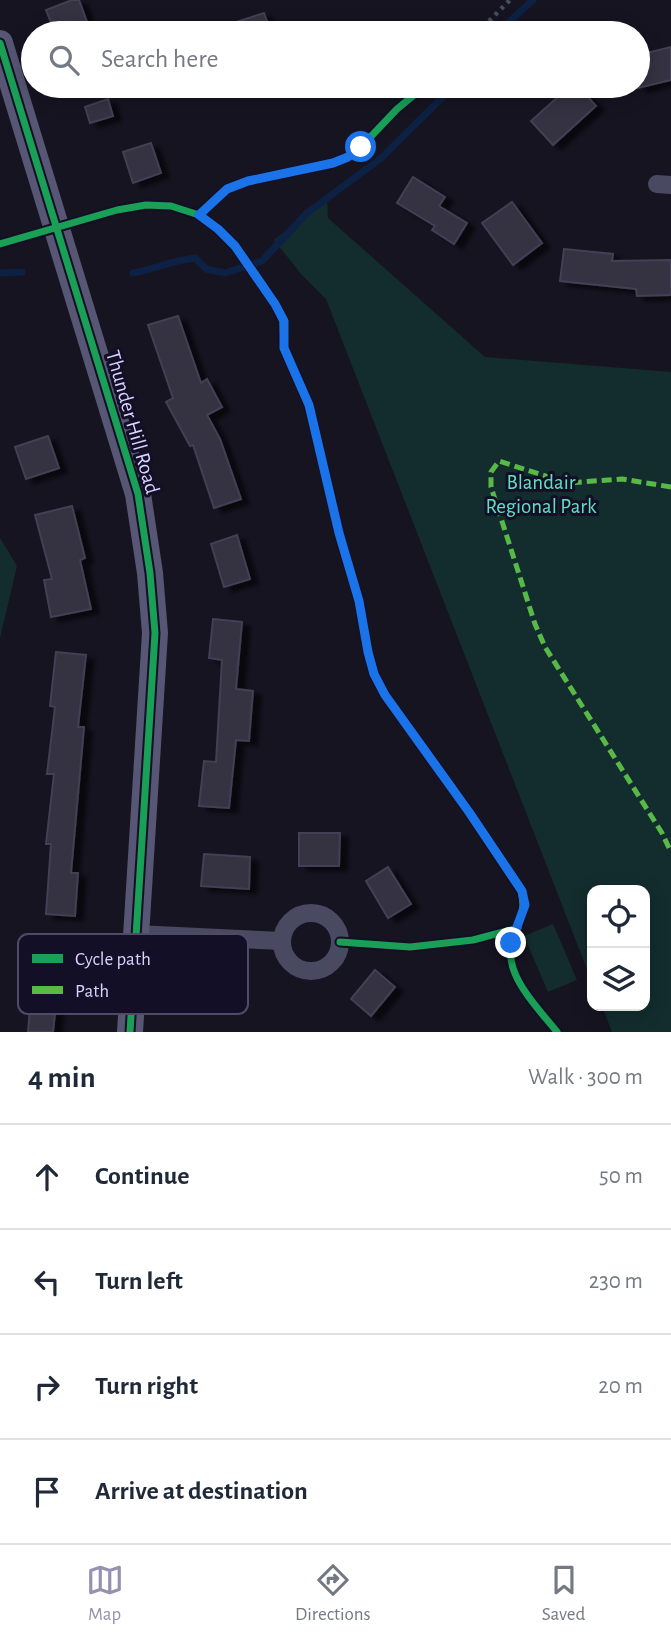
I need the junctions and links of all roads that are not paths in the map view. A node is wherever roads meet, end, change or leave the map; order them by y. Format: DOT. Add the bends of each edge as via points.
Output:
graph roads {
  1 [pos="0,43"];
  2 [pos="136,934"];
  3 [pos="248,939"];
  4 [pos="282,941"];
  5 [pos="131,1014"];
  6 [pos="130,1032"];
  1 -- 2 [label="street, Thunder Hill Road" via="138,494 155,633"];
  3 -- 4 [label="street"];
  5 -- 6 [label="street, Thunder Hill Road"];
}
